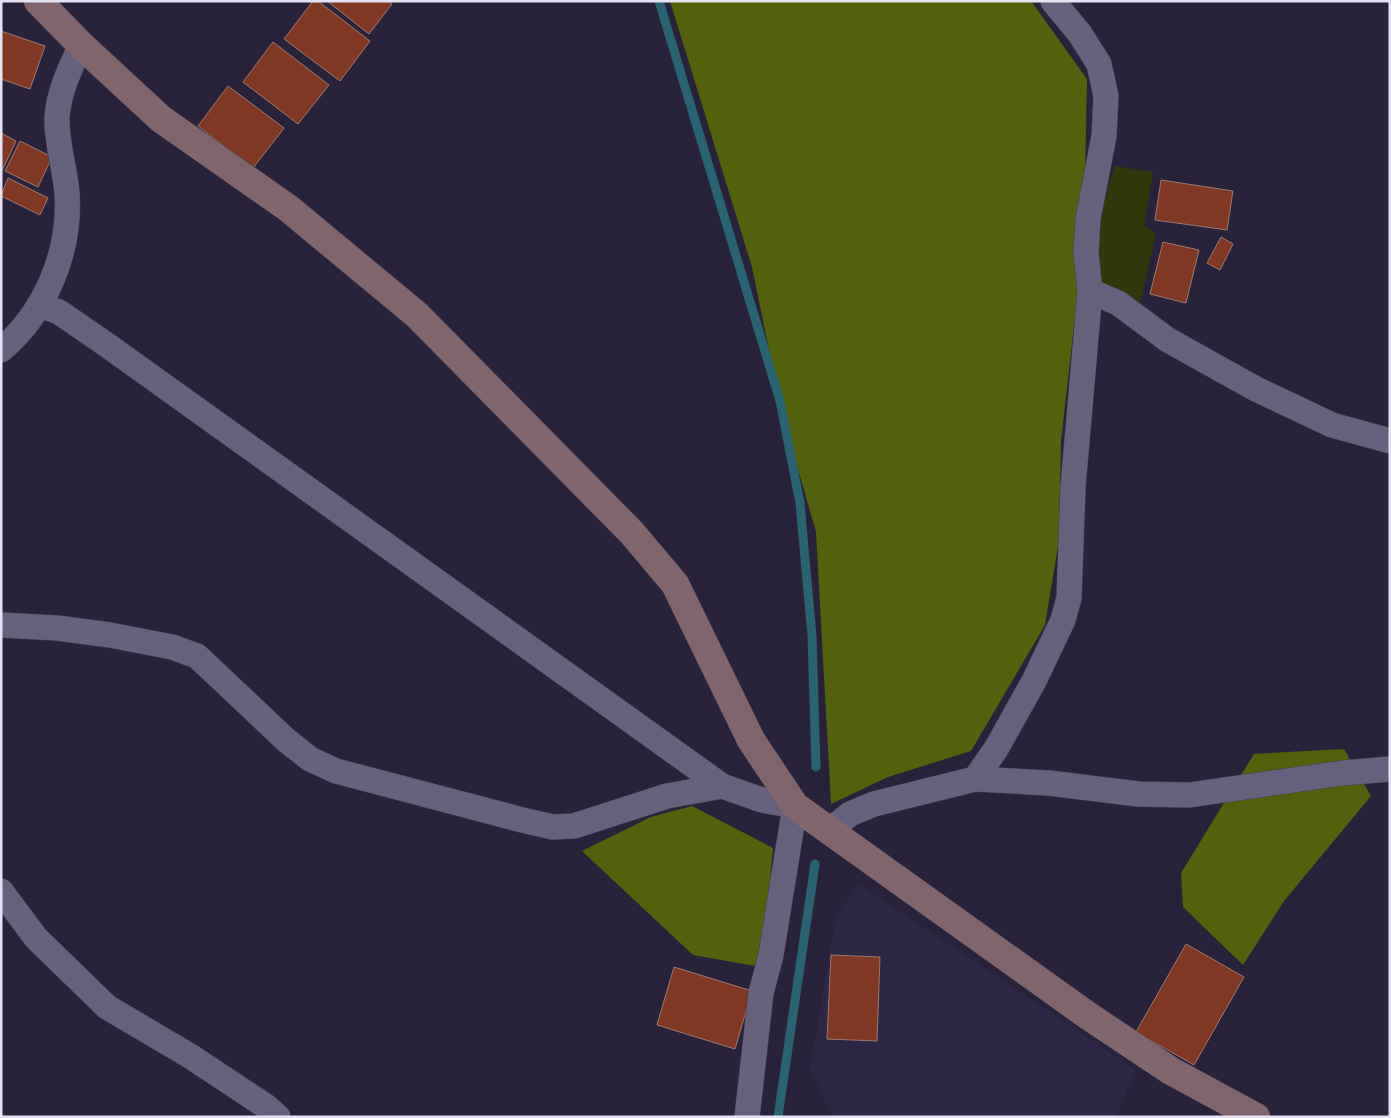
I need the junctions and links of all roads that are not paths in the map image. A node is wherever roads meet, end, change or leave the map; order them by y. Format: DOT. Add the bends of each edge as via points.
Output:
graph roads {
  1 [pos="38,1"];
  2 [pos="1053,1"];
  3 [pos="81,45"];
  4 [pos="1090,291"];
  5 [pos="39,305"];
  6 [pos="4,344"];
  7 [pos="1390,441"];
  8 [pos="1,625"];
  9 [pos="1390,769"];
  10 [pos="975,779"];
  11 [pos="722,786"];
  12 [pos="795,806"];
  13 [pos="828,831"];
  14 [pos="1,891"];
  15 [pos="278,1117"];
  16 [pos="747,1117"];
  17 [pos="1256,1117"];
  1 -- 3 [label="street"];
  2 -- 4 [label="street" via="1100,64 1106,96 1103,146 1088,219 1086,253"];
  3 -- 5 [label="street" via="61,88 57,119 67,193 68,228 60,263"];
  3 -- 12 [label="street" via="161,119 288,208 417,315 632,533 675,584 751,740"];
  4 -- 7 [label="street" via="1118,303 1168,340 1256,389 1332,425"];
  4 -- 10 [label="street" via="1073,488 1069,598 1063,620 1034,681 996,749"];
  5 -- 6 [label="street"];
  5 -- 11 [label="street" via="59,312 107,345"];
  8 -- 11 [label="street" via="57,628 172,647 196,656 286,740 319,763 345,773 553,827 574,826 667,796"];
  9 -- 10 [label="street" via="1343,772 1189,795 1138,794 1049,783"];
  10 -- 13 [label="street" via="874,804 850,814"];
  11 -- 12 [label="street" via="762,800"];
  12 -- 13 [label="street"];
  12 -- 16 [label="street" via="762,993"];
  13 -- 17 [label="street" via="1086,1015 1171,1071"];
  14 -- 15 [label="street" via="36,938 107,1007 190,1056"];
}
